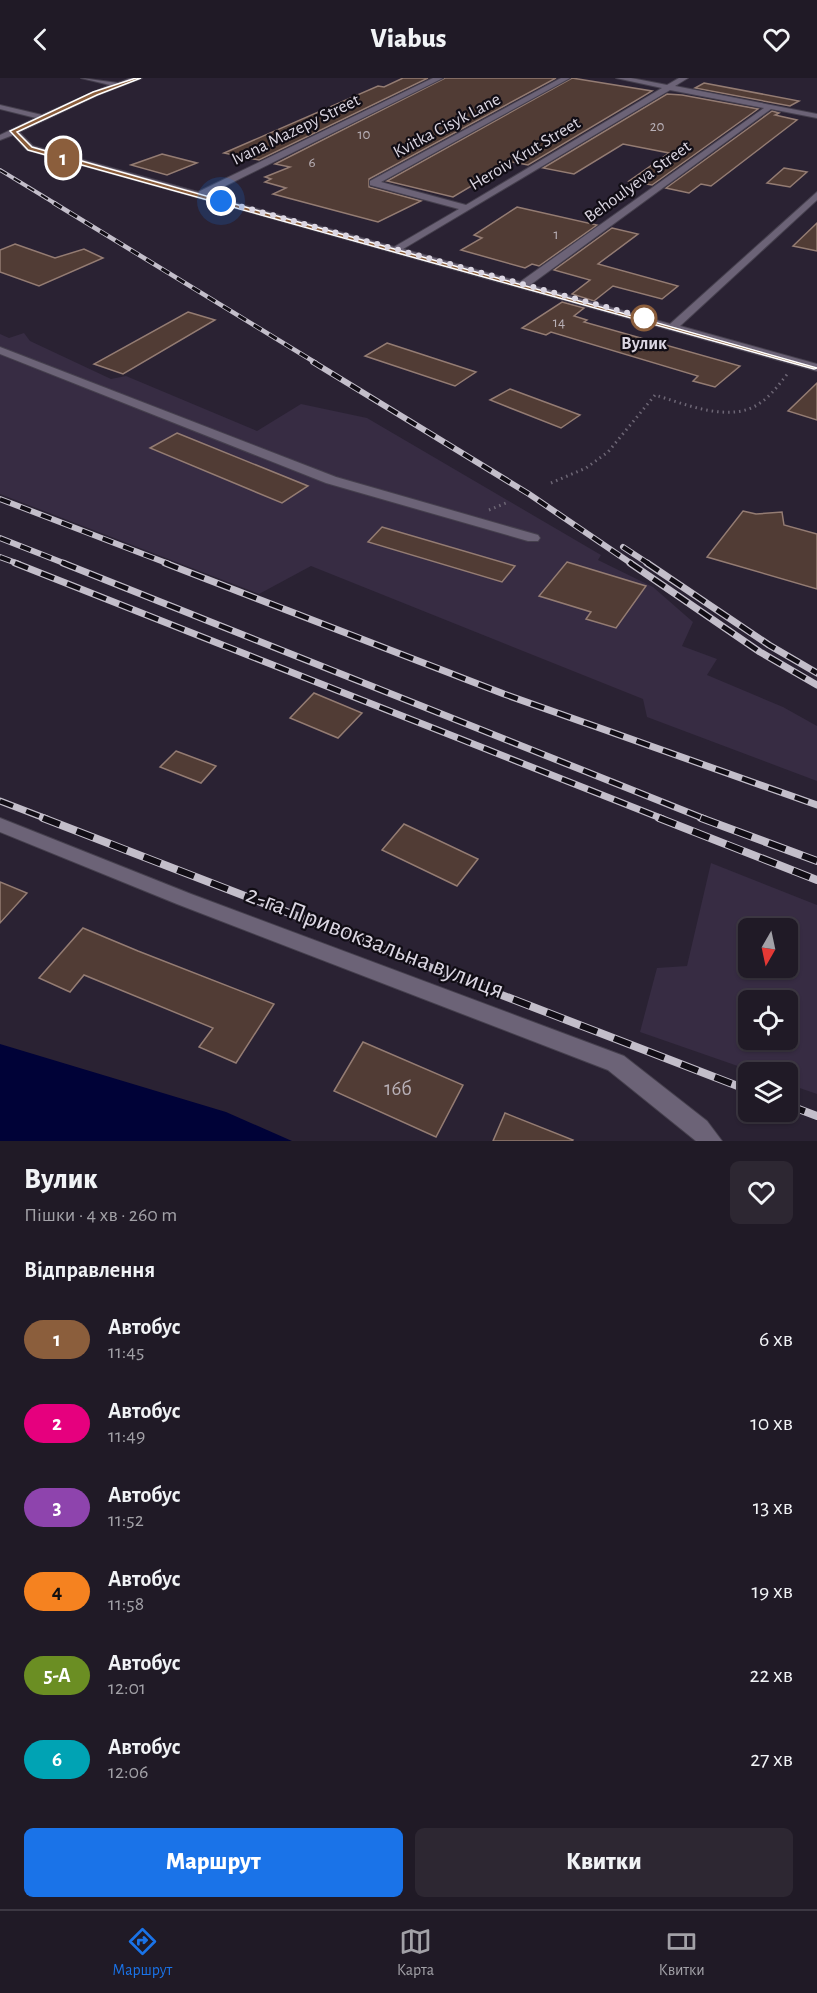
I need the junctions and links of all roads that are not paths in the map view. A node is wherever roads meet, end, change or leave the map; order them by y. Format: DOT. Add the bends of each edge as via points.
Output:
graph roads {
  1 [pos="85,78"];
  2 [pos="138,78"];
  3 [pos="439,78"];
  4 [pos="566,78"];
  5 [pos="620,78"];
  6 [pos="684,78"];
  7 [pos="119,85"];
  8 [pos="669,87"];
  9 [pos="0,107"];
  10 [pos="770,107"];
  11 [pos="817,116"];
  12 [pos="41,117"];
  13 [pos="13,131"];
  14 [pos="0,138"];
  15 [pos="373,183"];
  16 [pos="199,195"];
  17 [pos="817,195"];
  18 [pos="467,208"];
  19 [pos="398,249"];
  20 [pos="524,284"];
  21 [pos="674,326"];
  22 [pos="0,350"];
  23 [pos="817,368"];
  24 [pos="533,538"];
  25 [pos="0,825"];
  26 [pos="711,1141"];
  1 -- 7 [label="street"];
  2 -- 7 [label="street"];
  3 -- 16 [label="street, Ivana Mazepy Street"];
  4 -- 15 [label="street, Kvitka Cisyk Lane"];
  5 -- 8 [label="street"];
  6 -- 8 [label="street, Heroiv Krut Street"];
  7 -- 12 [label="street"];
  8 -- 10 [label="street"];
  8 -- 18 [label="street, Heroiv Krut Street"];
  9 -- 12 [label="street"];
  10 -- 11 [label="street"];
  10 -- 20 [label="street, Behoulyeva Street"];
  12 -- 13 [label="street"];
  13 -- 14 [label="street"];
  13 -- 16 [label="street" via="30,148"];
  15 -- 18 [label="street, Heroiv Krut Street"];
  16 -- 19 [label="street"];
  17 -- 21 [label="street"];
  18 -- 19 [label="street"];
  19 -- 20 [label="street"];
  20 -- 21 [label="street"];
  21 -- 23 [label="street"];
  22 -- 24 [label="street" via="330,480"];
  25 -- 26 [label="street, 2-га Привокзальна вулиця" via="616,1063"];
}
